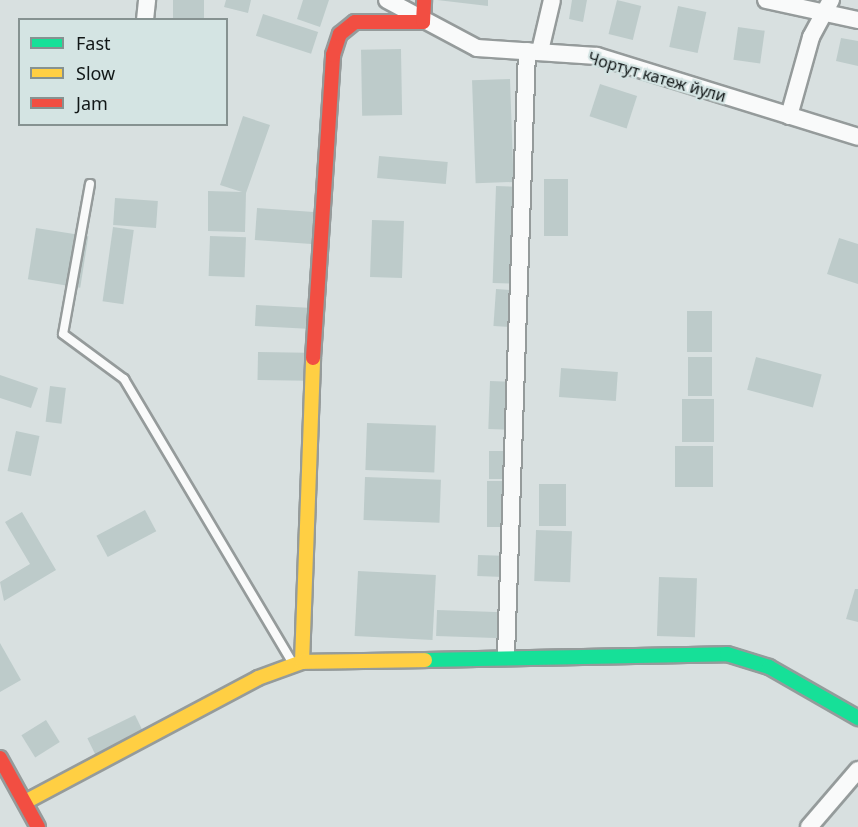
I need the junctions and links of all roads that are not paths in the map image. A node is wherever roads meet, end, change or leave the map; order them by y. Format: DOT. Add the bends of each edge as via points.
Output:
graph roads {
  1 [pos="147,0"];
  2 [pos="387,0"];
  3 [pos="424,0"];
  4 [pos="552,0"];
  5 [pos="766,0"];
  6 [pos="827,6"];
  7 [pos="145,18"];
  8 [pos="858,20"];
  9 [pos="423,22"];
  10 [pos="533,51"];
  11 [pos="789,116"];
  12 [pos="858,138"];
  13 [pos="90,184"];
  14 [pos="506,655"];
  15 [pos="298,664"];
  16 [pos="858,718"];
  17 [pos="0,758"];
  18 [pos="858,770"];
  19 [pos="25,802"];
  20 [pos="38,827"];
  21 [pos="809,827"];
  1 -- 7 [label="street"];
  2 -- 9 [label="street, Чортут катеж йули"];
  3 -- 9 [label="street"];
  4 -- 10 [label="street"];
  5 -- 6 [label="street"];
  6 -- 8 [label="street"];
  6 -- 11 [label="street" via="811,37"];
  9 -- 10 [label="street, Чортут катеж йули" via="477,48"];
  9 -- 15 [label="street" via="388,18 356,22 340,34 333,55 313,345"];
  10 -- 11 [label="street, Чортут катеж йули" via="597,56"];
  10 -- 14 [label="street"];
  11 -- 12 [label="street, Чортут катеж йули"];
  13 -- 15 [label="lane" via="63,334 124,379"];
  14 -- 15 [label="street"];
  14 -- 16 [label="street" via="727,654 769,667"];
  15 -- 19 [label="street" via="258,678"];
  17 -- 19 [label="street"];
  18 -- 21 [label="street"];
  19 -- 20 [label="street"];
}
